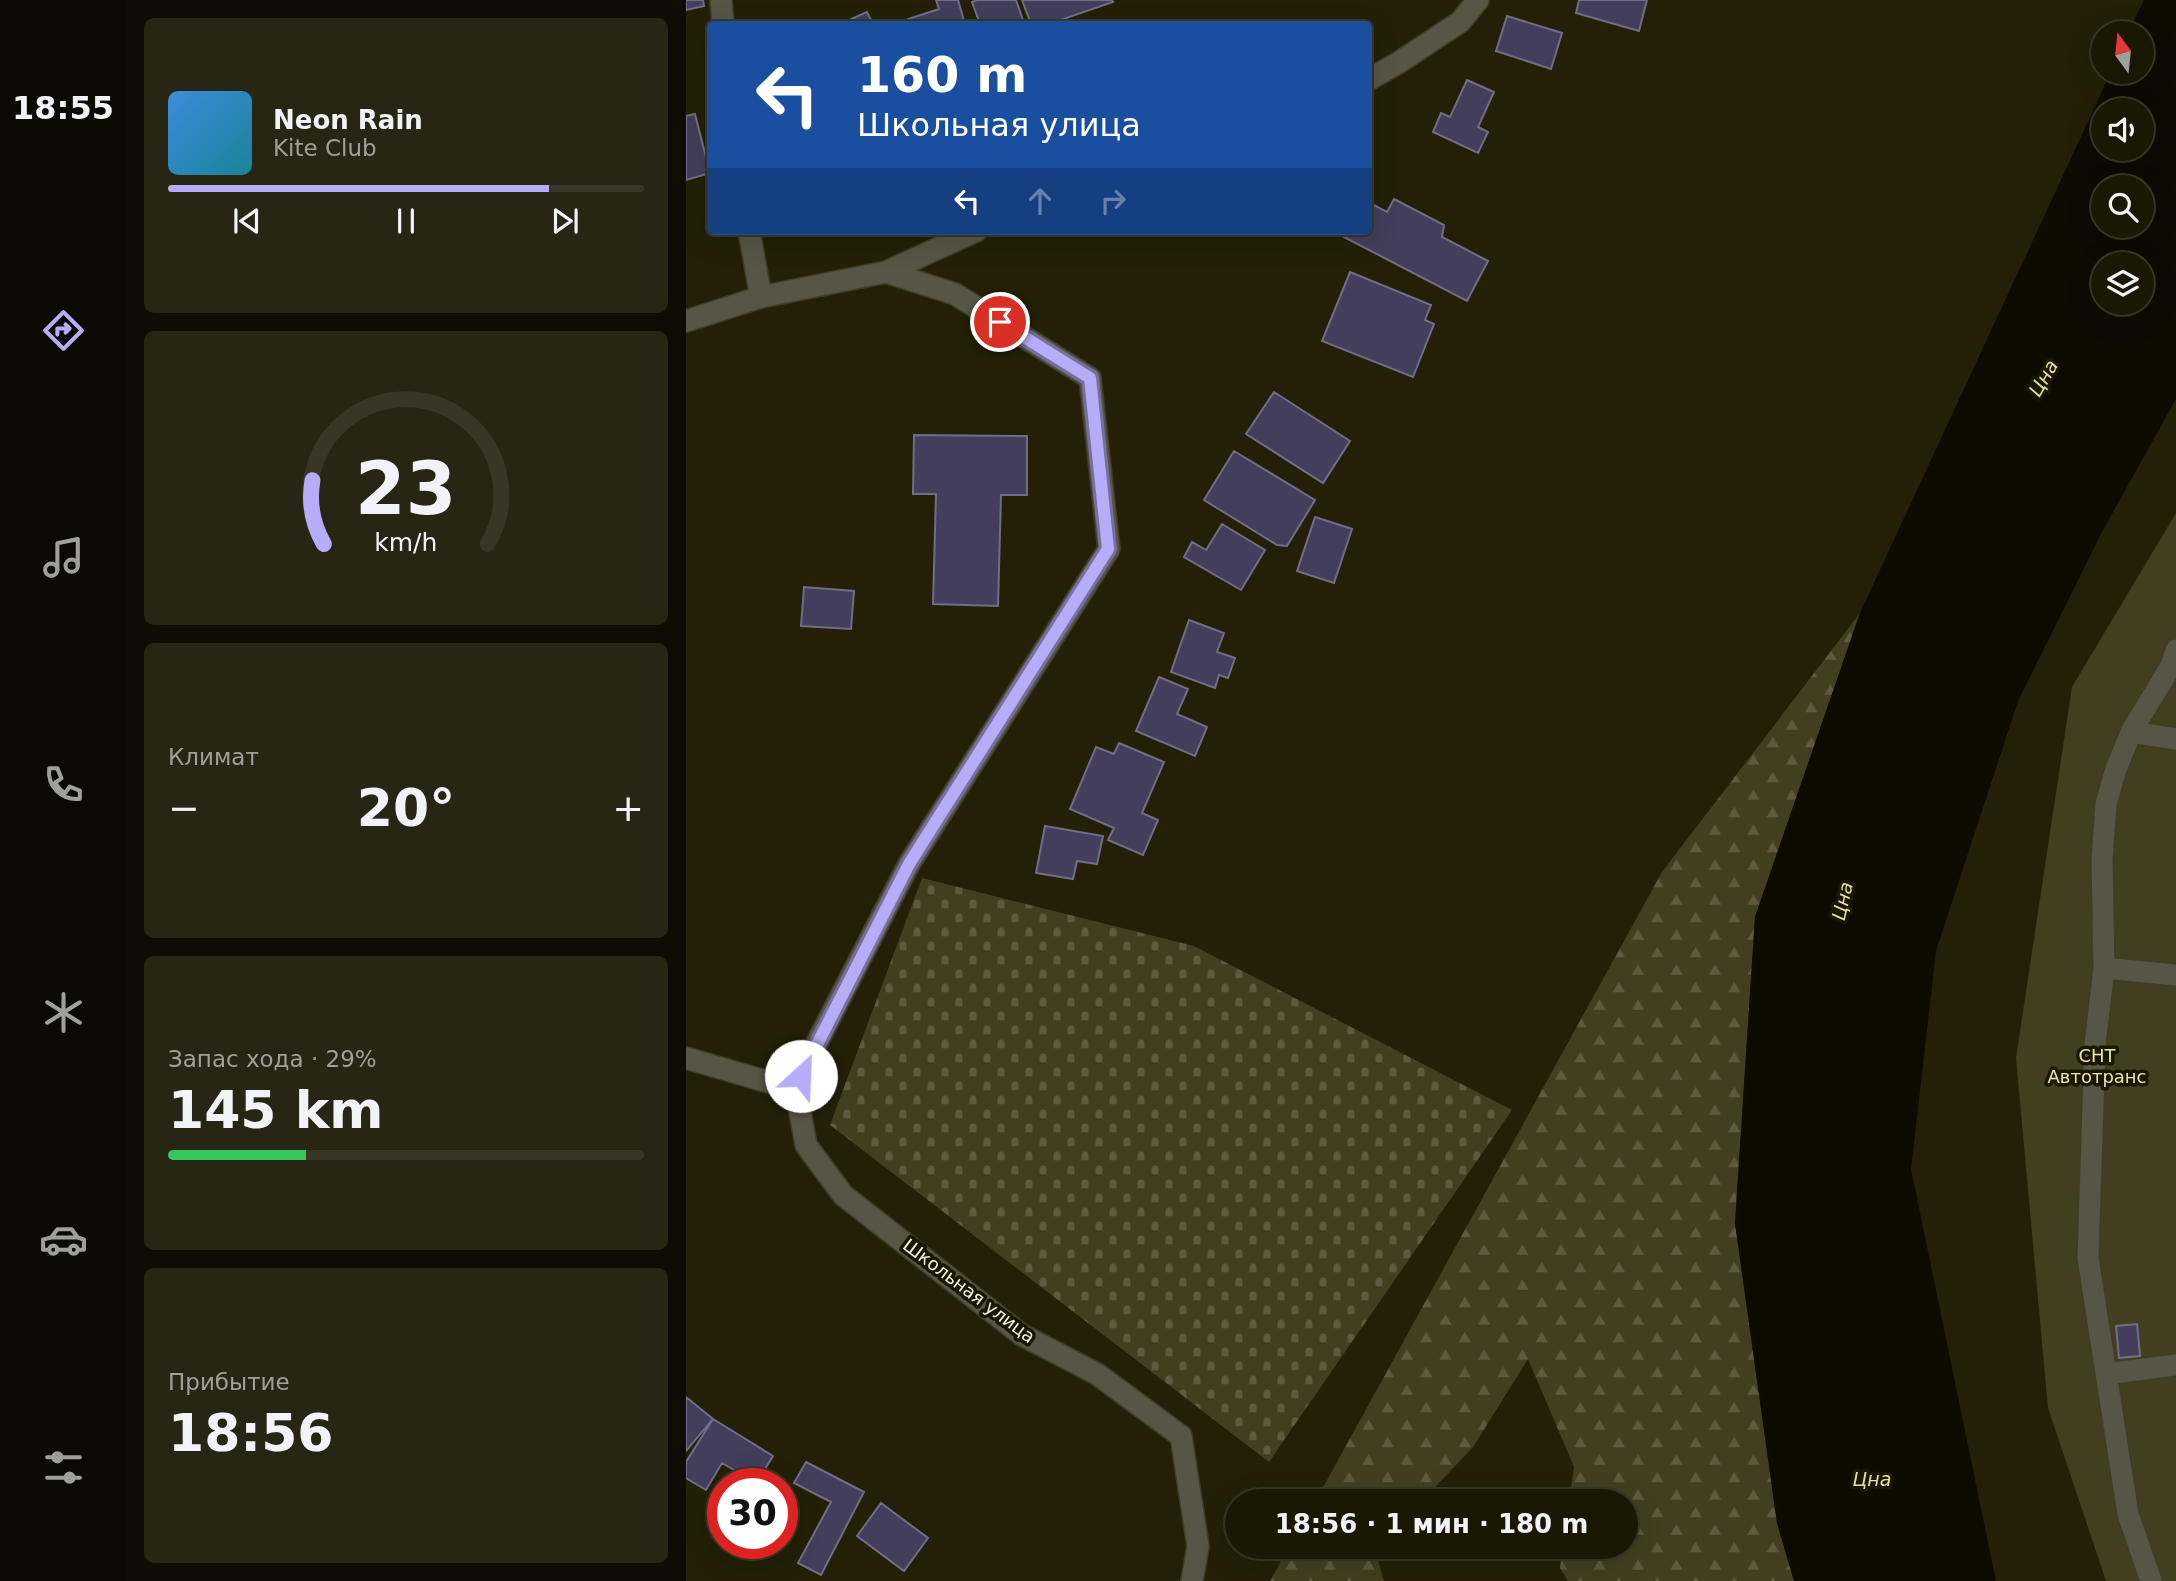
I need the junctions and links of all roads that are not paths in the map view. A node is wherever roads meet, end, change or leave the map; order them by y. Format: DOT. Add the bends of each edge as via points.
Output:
graph roads {
  1 [pos="721,0"];
  2 [pos="1478,0"];
  3 [pos="723,21"];
  4 [pos="1372,78"];
  5 [pos="750,235"];
  6 [pos="967,235"];
  7 [pos="886,272"];
  8 [pos="761,297"];
  9 [pos="686,321"];
  10 [pos="2176,650"];
  11 [pos="2130,732"];
  12 [pos="2176,739"];
  13 [pos="2105,968"];
  14 [pos="2176,975"];
  15 [pos="686,1058"];
  16 [pos="796,1090"];
  17 [pos="2176,1365"];
  18 [pos="2106,1374"];
  19 [pos="1192,1581"];
  20 [pos="2151,1581"];
  1 -- 3 [label="street"];
  2 -- 4 [label="street" via="1460,22"];
  5 -- 8 [label="street"];
  6 -- 7 [label="street"];
  7 -- 8 [label="street"];
  7 -- 16 [label="street" via="955,294 1090,378 1108,549 909,864"];
  8 -- 9 [label="street"];
  10 -- 11 [label="street"];
  11 -- 12 [label="street"];
  11 -- 13 [label="street" via="2106,804 2102,860"];
  13 -- 14 [label="street"];
  13 -- 18 [label="street" via="2095,1044 2088,1258"];
  15 -- 16 [label="street"];
  16 -- 19 [label="street, Школьная улица" via="806,1145 843,1195 1022,1335 1097,1374 1181,1436 1198,1546"];
  17 -- 18 [label="street"];
  18 -- 20 [label="street" via="2128,1514"];
}
